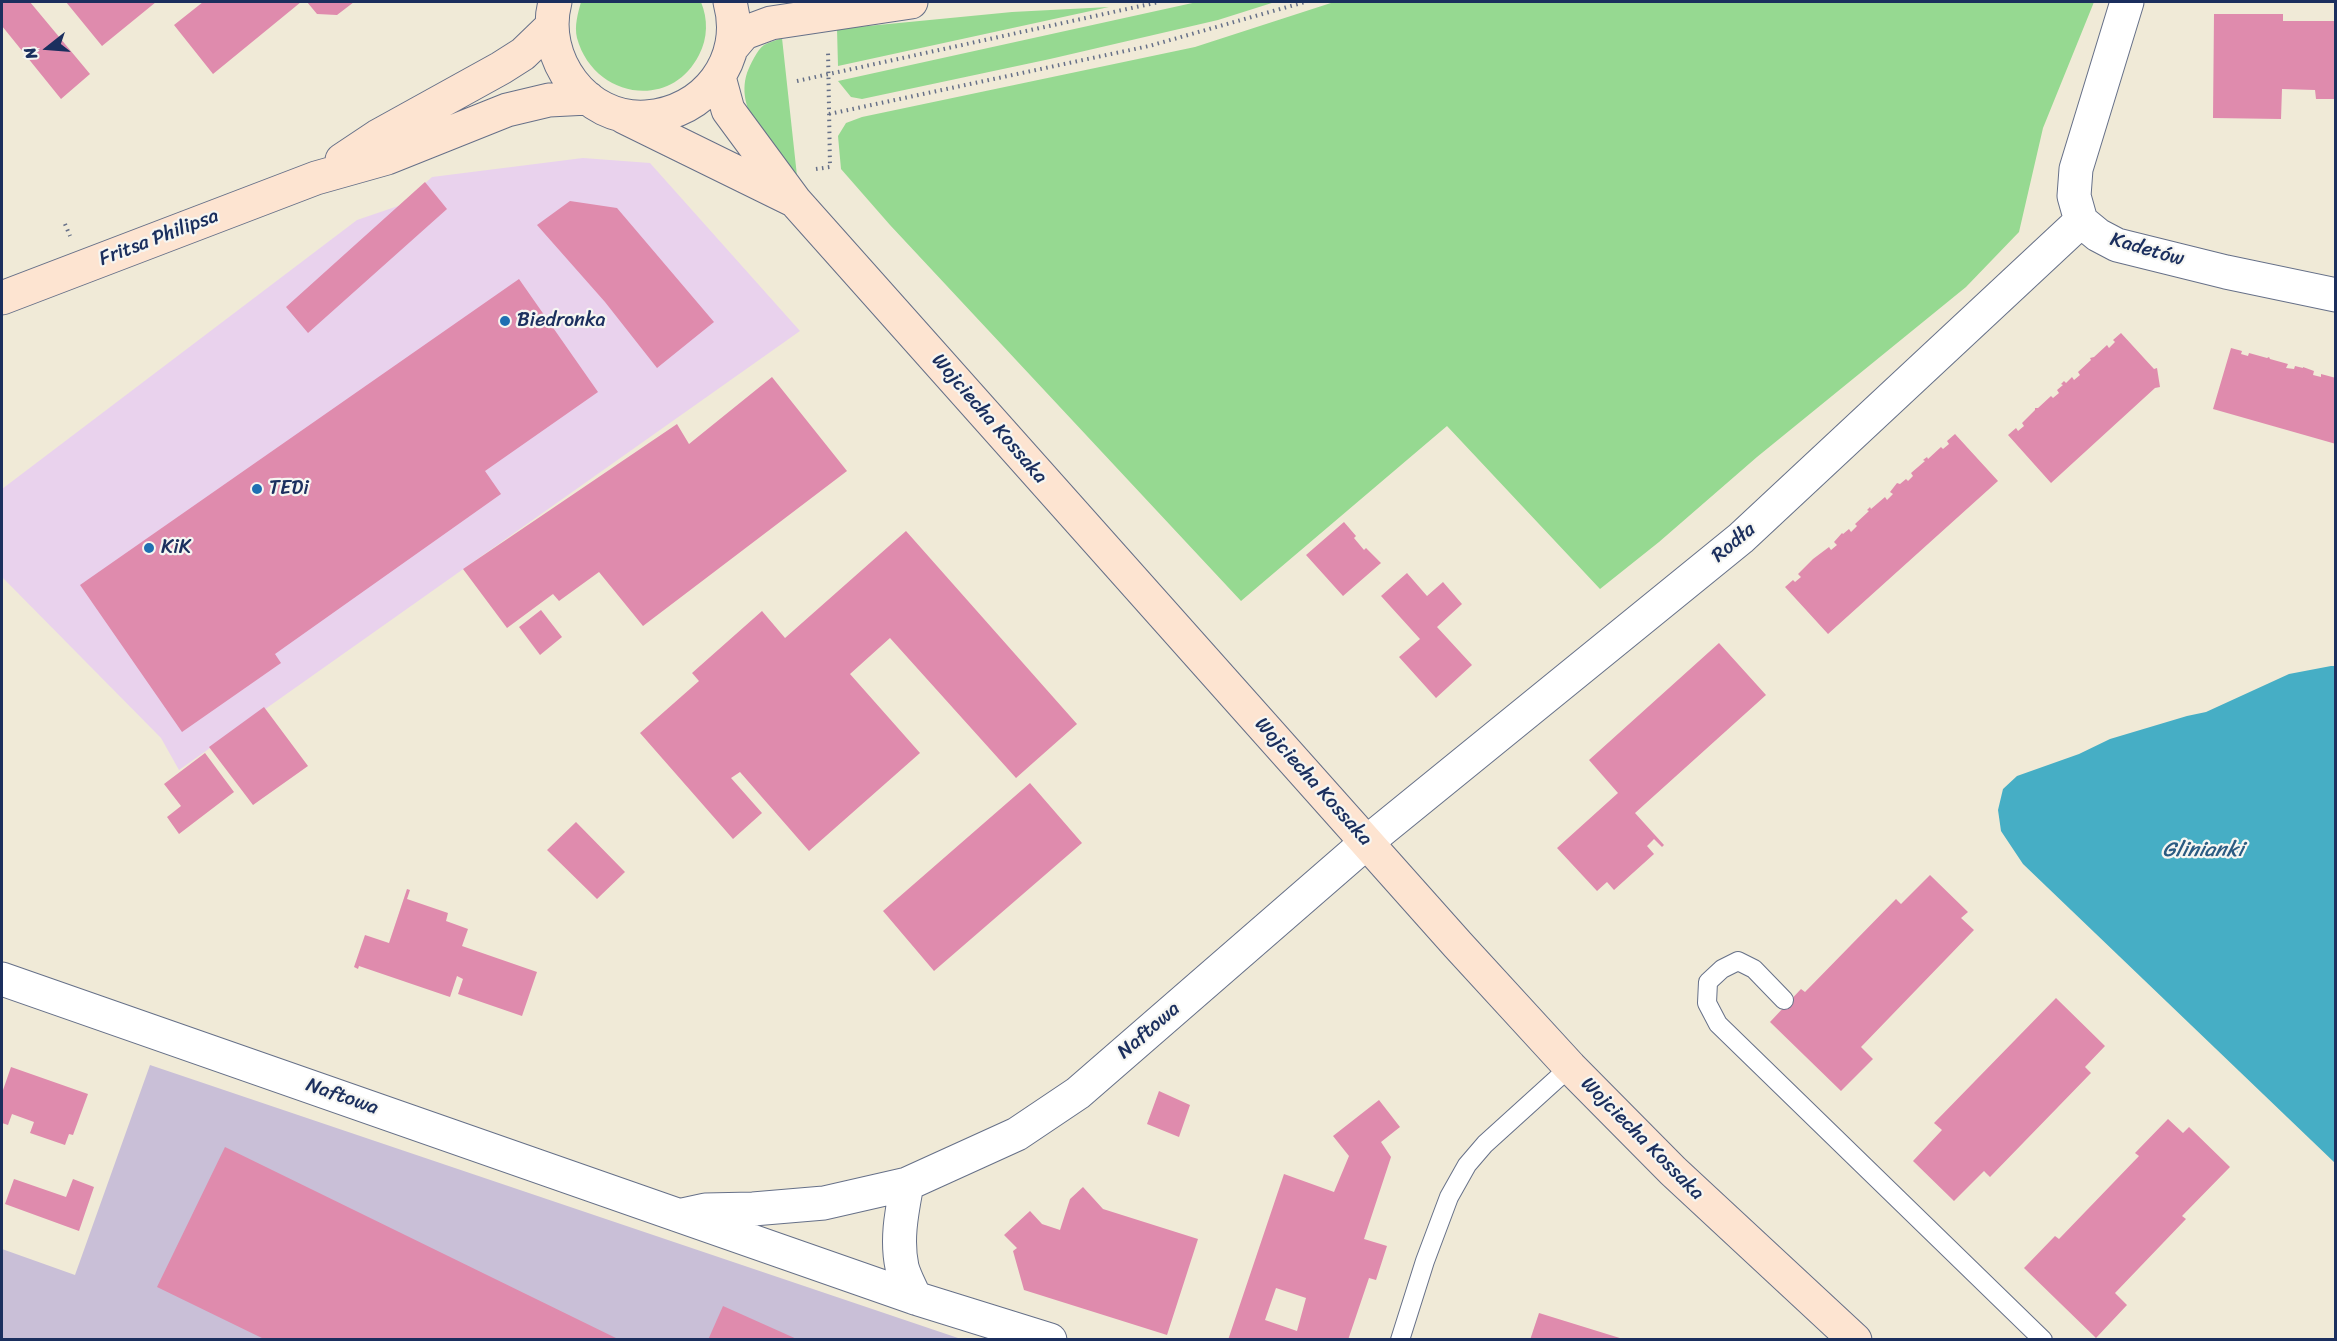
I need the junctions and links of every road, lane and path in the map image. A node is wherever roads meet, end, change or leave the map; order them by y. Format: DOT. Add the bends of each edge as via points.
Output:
graph roads {
  1 [pos="730,2"];
  2 [pos="911,2"];
  3 [pos="1159,2"];
  4 [pos="1305,2"];
  5 [pos="2127,2"];
  6 [pos="554,14"];
  7 [pos="828,44"];
  8 [pos="733,46"];
  9 [pos="828,73"];
  10 [pos="719,77"];
  11 [pos="797,81"];
  12 [pos="601,105"];
  13 [pos="829,114"];
  14 [pos="830,167"];
  15 [pos="316,178"];
  16 [pos="795,201"];
  17 [pos="2081,221"];
  18 [pos="2336,295"];
  19 [pos="2,298"];
  20 [pos="1366,842"];
  21 [pos="2,979"];
  22 [pos="1784,1000"];
  23 [pos="1570,1067"];
  24 [pos="907,1184"];
  25 [pos="682,1215"];
  26 [pos="915,1298"];
  27 [pos="1050,1340"];
  28 [pos="1400,1340"];
  29 [pos="1854,1340"];
  30 [pos="2043,1340"];
  1 -- 8 [label="street" via="734,16"];
  2 -- 8 [label="street" via="771,23 744,33"];
  3 -- 9 [label="path"];
  4 -- 13 [label="path" via="1149,46"];
  5 -- 17 [label="street" via="2076,169 2074,196"];
  6 -- 12 [label="street" via="554,47 561,66 572,84"];
  6 -- 15 [label="street, Fritsa Philipsa" via="523,54 378,136"];
  7 -- 9 [label="path"];
  8 -- 10 [label="street, Fritsa Philipsa"];
  9 -- 11 [label="path"];
  9 -- 13 [label="path"];
  10 -- 12 [label="street, Fritsa Philipsa" via="699,98 673,112 644,117"];
  10 -- 16 [label="street, Wojciecha Kossaka" via="728,110"];
  12 -- 15 [label="street, Fritsa Philipsa" via="549,100 507,110 387,158"];
  12 -- 16 [label="street, Wojciecha Kossaka"];
  13 -- 14 [label="path"];
  15 -- 19 [label="street, Fritsa Philipsa"];
  16 -- 20 [label="street, Wojciecha Kossaka"];
  17 -- 18 [label="street, Kadetów" via="2117,245"];
  17 -- 20 [label="street, Rodła" via="1742,538"];
  20 -- 23 [label="street, Wojciecha Kossaka"];
  20 -- 24 [label="street, Naftowa" via="1078,1093 1017,1134"];
  21 -- 25 [label="street, Naftowa"];
  22 -- 30 [label="lane" via="1754,969 1738,961 1708,982 1707,1003 1718,1024"];
  23 -- 28 [label="lane" via="1467,1165 1449,1197"];
  23 -- 29 [label="street, Wojciecha Kossaka" via="1672,1171"];
  24 -- 25 [label="street, Naftowa" via="824,1203 705,1210"];
  24 -- 26 [label="street" via="900,1244 902,1268"];
  25 -- 26 [label="street, Naftowa"];
  26 -- 27 [label="street, Naftowa"];
}
